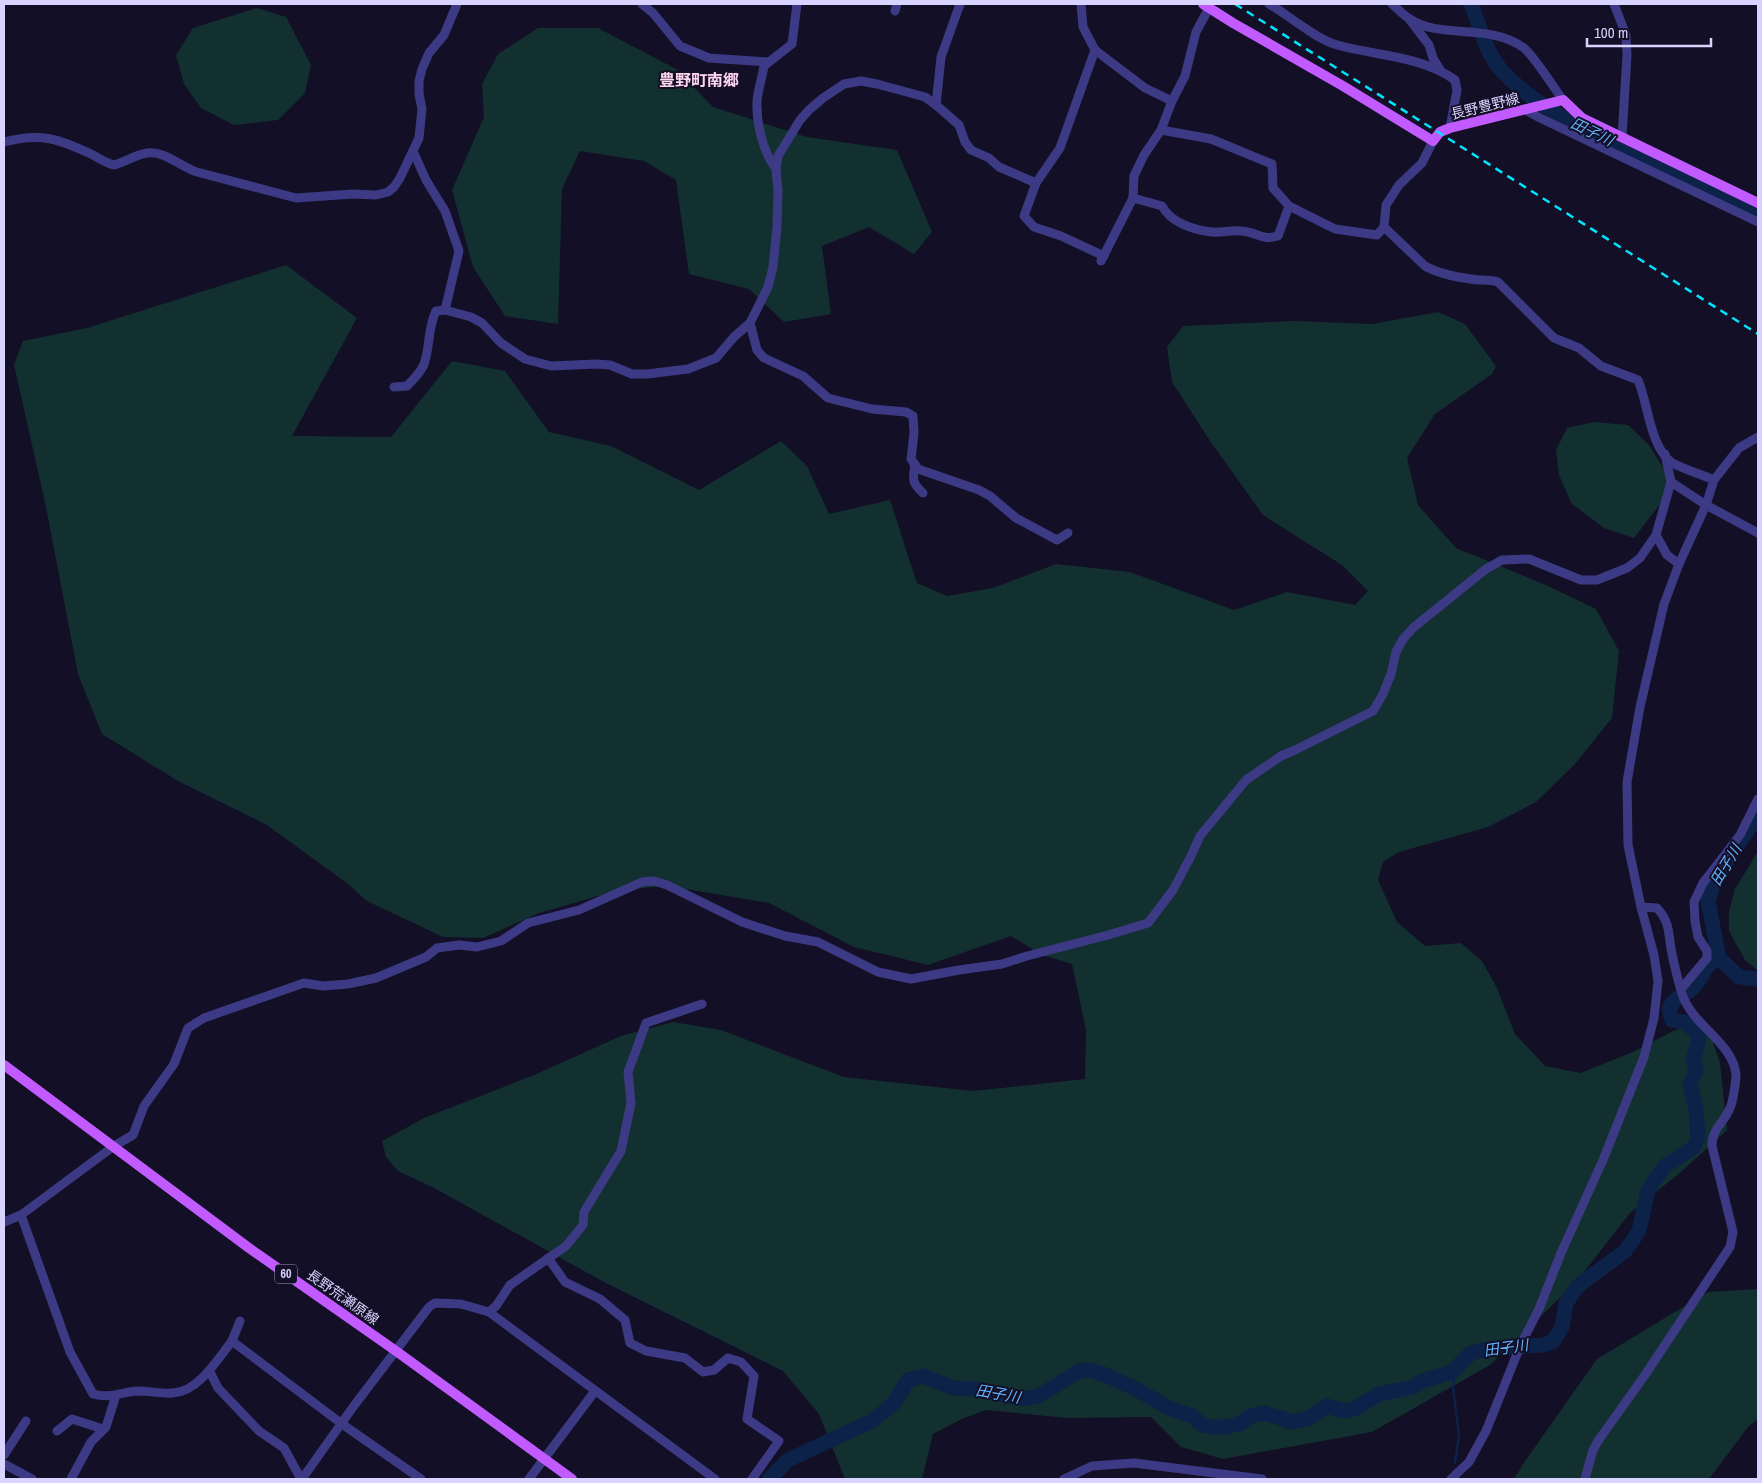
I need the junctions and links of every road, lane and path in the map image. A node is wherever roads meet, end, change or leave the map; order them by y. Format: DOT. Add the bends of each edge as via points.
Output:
graph roads {
  1 [pos="457,4"];
  2 [pos="642,4"];
  3 [pos="797,4"];
  4 [pos="960,4"];
  5 [pos="1081,4"];
  6 [pos="1269,4"];
  7 [pos="1392,4"];
  8 [pos="1614,4"];
  9 [pos="1206,6"];
  10 [pos="1410,20"];
  11 [pos="1095,50"];
  12 [pos="768,62"];
  13 [pos="1440,71"];
  14 [pos="1564,100"];
  15 [pos="1172,101"];
  16 [pos="936,105"];
  17 [pos="1527,109"];
  18 [pos="1450,128"];
  19 [pos="1161,130"];
  20 [pos="1622,137"];
  21 [pos="1433,141"];
  22 [pos="4,142"];
  23 [pos="413,151"];
  24 [pos="776,169"];
  25 [pos="1036,183"];
  26 [pos="1728,189"];
  27 [pos="1133,198"];
  28 [pos="1721,202"];
  29 [pos="1758,203"];
  30 [pos="1289,206"];
  31 [pos="1758,222"];
  32 [pos="1384,226"];
  33 [pos="445,310"];
  34 [pos="750,323"];
  35 [pos="394,387"];
  36 [pos="1758,437"];
  37 [pos="1665,454"];
  38 [pos="915,464"];
  39 [pos="1714,480"];
  40 [pos="1672,482"];
  41 [pos="923,493"];
  42 [pos="1706,505"];
  43 [pos="1068,533"];
  44 [pos="1758,533"];
  45 [pos="1656,534"];
  46 [pos="1678,564"];
  47 [pos="1758,799"];
  48 [pos="1641,907"];
  49 [pos="1683,994"];
  50 [pos="702,1004"];
  51 [pos="4,1065"];
  52 [pos="114,1146"];
  53 [pos="21,1215"];
  54 [pos="4,1222"];
  55 [pos="548,1258"];
  56 [pos="489,1312"];
  57 [pos="240,1321"];
  58 [pos="232,1341"];
  59 [pos="396,1351"];
  60 [pos="210,1372"];
  61 [pos="595,1390"];
  62 [pos="116,1395"];
  63 [pos="26,1421"];
  64 [pos="342,1424"];
  65 [pos="104,1430"];
  66 [pos="58,1431"];
  67 [pos="4,1455"];
  68 [pos="544,1458"];
  69 [pos="4,1464"];
  70 [pos="32,1479"];
  71 [pos="71,1479"];
  72 [pos="302,1479"];
  73 [pos="421,1479"];
  74 [pos="529,1479"];
  75 [pos="572,1479"];
  76 [pos="715,1479"];
  77 [pos="752,1479"];
  78 [pos="1064,1479"];
  79 [pos="1262,1479"];
  80 [pos="1451,1479"];
  81 [pos="1584,1479"];
  1 -- 23 [label="street" via="444,34 429,53 422,69 419,80 422,108 419,138"];
  2 -- 12 [label="street" via="680,46 709,58"];
  3 -- 12 [label="street" via="792,44"];
  4 -- 16 [label="street" via="941,57"];
  5 -- 11 [label="street" via="1083,27"];
  6 -- 13 [label="street" via="1333,44 1382,53"];
  7 -- 10 [label="street"];
  8 -- 20 [label="street" via="1626,35"];
  9 -- 15 [label="street" via="1185,76"];
  9 -- 21 [label="main road"];
  10 -- 13 [label="street" via="1429,45"];
  10 -- 14 [label="street" via="1431,27 1508,39 1525,49"];
  11 -- 15 [label="street" via="1145,88"];
  11 -- 25 [label="street" via="1060,148"];
  12 -- 24 [label="street" via="764,66 757,101 759,127"];
  13 -- 18 [label="street" via="1455,80 1456,85"];
  14 -- 17 [label="main road, 長野豊野線"];
  14 -- 20 [label="main road" via="1582,118"];
  15 -- 19 [label="street"];
  16 -- 24 [label="street" via="924,97 877,84 861,81 844,84 800,120 778,156"];
  16 -- 25 [label="street" via="959,125 971,150"];
  17 -- 18 [label="main road, 長野豊野線"];
  17 -- 28 [label="street"];
  18 -- 21 [label="main road, 長野豊野線" via="1440,132"];
  19 -- 27 [label="street" via="1134,176"];
  19 -- 30 [label="street" via="1211,139 1272,164 1273,188"];
  20 -- 26 [label="main road"];
  21 -- 32 [label="street" via="1422,163 1399,185 1386,205"];
  22 -- 23 [label="street" via="24,137 68,143 114,166 155,152 197,172 296,198 388,192 400,178"];
  23 -- 33 [label="street" via="445,211 459,251"];
  24 -- 34 [label="street" via="777,227 772,267 768,287"];
  25 -- 27 [label="street" via="1024,216 1034,227 1061,236 1103,258"];
  26 -- 28 [label="street"];
  26 -- 29 [label="main road"];
  27 -- 30 [label="street" via="1162,206 1166,213 1182,224 1213,232 1242,230 1268,238 1278,236"];
  28 -- 31 [label="street"];
  30 -- 32 [label="street" via="1335,229 1377,234"];
  32 -- 37 [label="street" via="1424,266 1466,278 1498,282 1554,338 1579,348 1601,366 1638,380 1656,440"];
  33 -- 34 [label="street" via="482,323 501,343 525,359 552,366 610,365 632,374 688,369 704,364 716,358"];
  33 -- 35 [label="street" via="436,311 432,318 425,362 415,378 407,386"];
  34 -- 38 [label="street" via="757,350 764,358 803,376 828,398 872,409 906,412 912,416 912,459"];
  36 -- 39 [label="street" via="1739,448"];
  37 -- 39 [label="street" via="1671,462"];
  37 -- 40 [label="street"];
  38 -- 41 [label="street" via="913,481"];
  38 -- 43 [label="street" via="918,469 979,490 1016,518 1058,540"];
  39 -- 42 [label="street"];
  40 -- 42 [label="street"];
  40 -- 45 [label="street"];
  42 -- 44 [label="street"];
  42 -- 46 [label="street"];
  45 -- 46 [label="street" via="1667,555"];
  45 -- 52 [label="street" via="1640,558 1628,568 1598,580 1581,580 1529,559 1502,560 1486,569 1403,639 1383,694 1373,711 1280,756 1246,780 1200,836 1172,890 1148,923 1002,964 911,979 878,972 818,942 785,936 742,922 667,885 642,882 579,910 528,923 502,941 477,947 437,948 404,968 376,978 322,986 304,983 204,1018 188,1028 174,1064 144,1106 133,1135"];
  46 -- 48 [label="street" via="1664,604 1640,707 1627,782 1628,845"];
  47 -- 49 [label="street" via="1740,835 1703,883 1694,902 1698,937 1707,958"];
  48 -- 49 [label="street" via="1657,908 1664,916"];
  48 -- 80 [label="street" via="1658,981 1654,1018 1644,1057 1486,1430 1468,1462"];
  49 -- 81 [label="street" via="1702,1026 1727,1053 1736,1076 1730,1108 1712,1138 1733,1232 1732,1243 1598,1441"];
  50 -- 55 [label="street" via="646,1023 628,1072 631,1104 621,1151 584,1212 583,1225 566,1246"];
  51 -- 52 [label="main road, 長野荒瀬原線 / 60"];
  52 -- 53 [label="street"];
  52 -- 59 [label="main road, 長野荒瀬原線 / 60" via="249,1248"];
  53 -- 54 [label="street"];
  53 -- 62 [label="street" via="70,1352 93,1394 105,1398"];
  55 -- 56 [label="street" via="510,1284"];
  55 -- 77 [label="street" via="565,1282 600,1299 625,1320 630,1343 646,1351 685,1358 703,1372 714,1370 728,1358 741,1362 754,1376 748,1419 779,1441"];
  56 -- 59 [label="street" via="461,1304 435,1303"];
  56 -- 61 [label="street"];
  57 -- 58 [label="street"];
  58 -- 60 [label="street"];
  58 -- 64 [label="street"];
  59 -- 64 [label="street"];
  59 -- 68 [label="main road, 長野荒瀬原線 / 60"];
  60 -- 62 [label="street" via="190,1387 175,1393 138,1391"];
  60 -- 72 [label="street" via="218,1388 259,1431 284,1448"];
  61 -- 68 [label="street"];
  61 -- 76 [label="street"];
  62 -- 65 [label="street"];
  63 -- 67 [label="street"];
  64 -- 72 [label="street"];
  64 -- 73 [label="street"];
  65 -- 66 [label="street" via="72,1419"];
  65 -- 71 [label="street" via="91,1442"];
  68 -- 74 [label="street"];
  68 -- 75 [label="main road, 長野荒瀬原線 / 60"];
  69 -- 70 [label="street"];
  78 -- 79 [label="street" via="1092,1466 1134,1463"];
}
